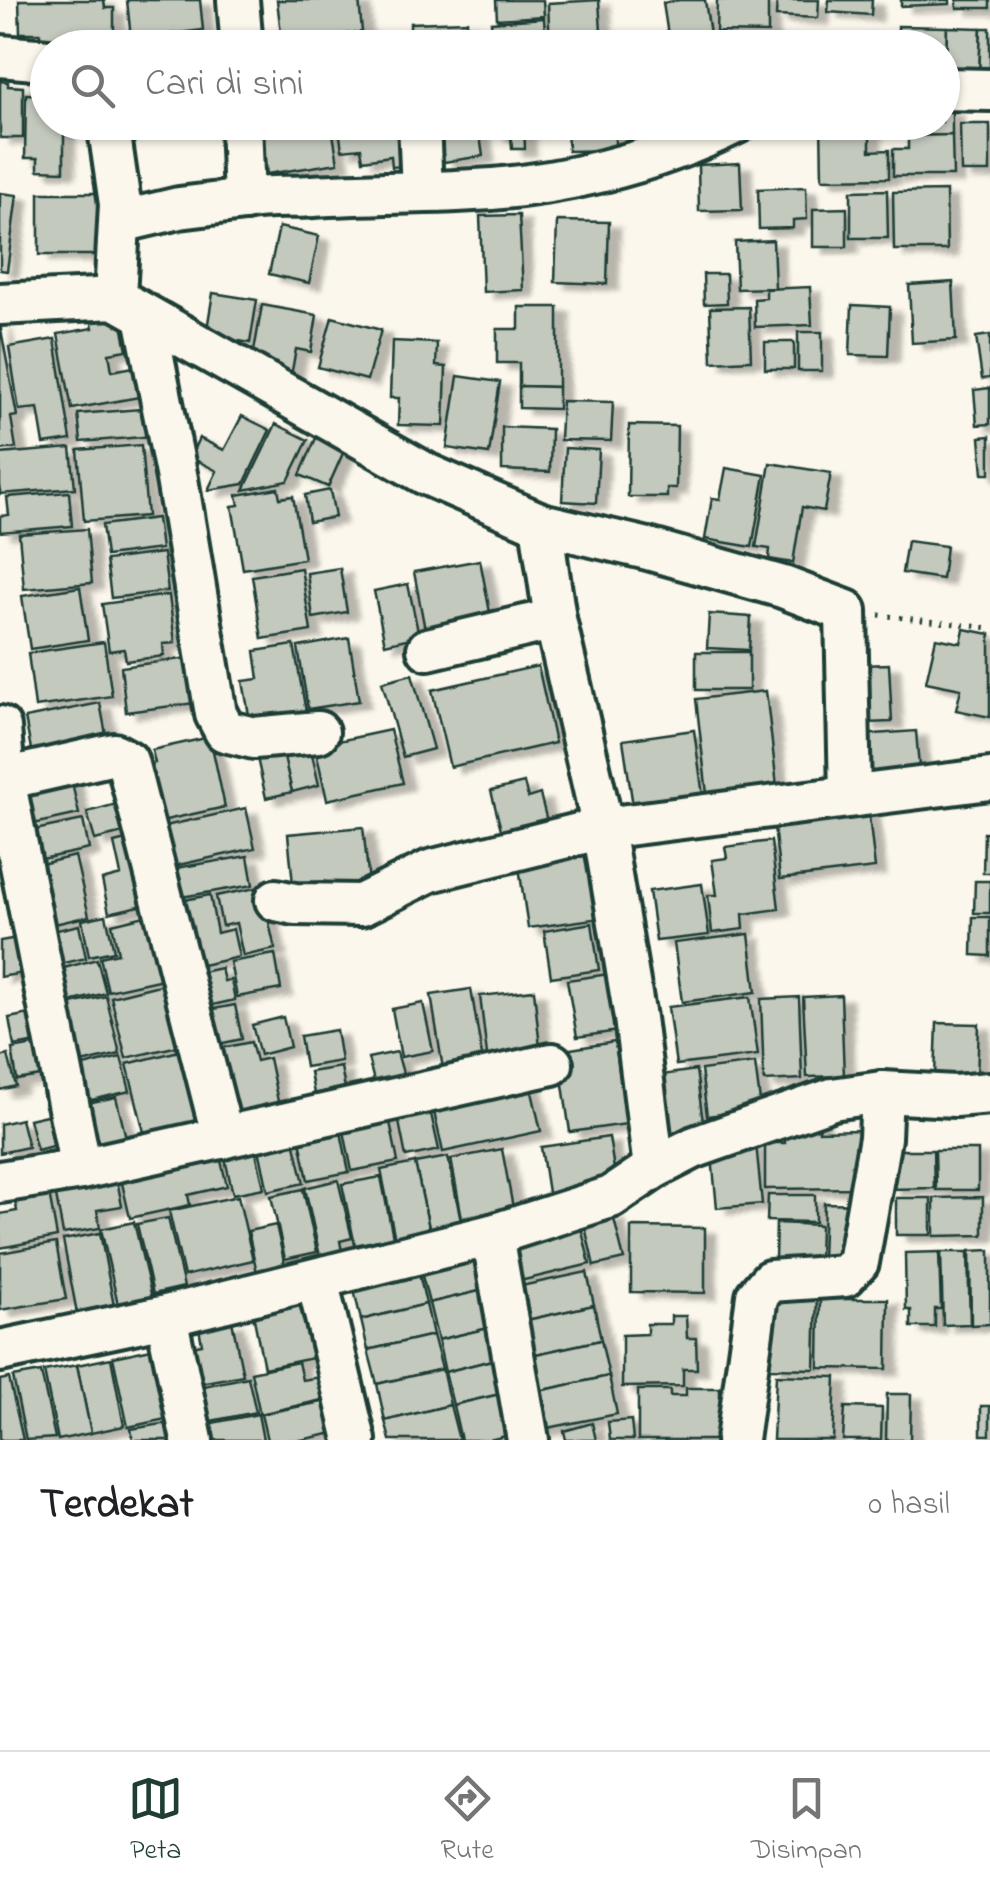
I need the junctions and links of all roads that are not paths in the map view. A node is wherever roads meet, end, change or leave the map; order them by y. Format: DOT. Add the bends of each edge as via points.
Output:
graph roads {
  1 [pos="238,0"];
  2 [pos="240,30"];
  3 [pos="0,56"];
  4 [pos="30,58"];
  5 [pos="960,89"];
  6 [pos="990,90"];
  7 [pos="110,140"];
  8 [pos="242,140"];
  9 [pos="420,140"];
  10 [pos="702,140"];
  11 [pos="422,191"];
  12 [pos="244,200"];
  13 [pos="120,222"];
  14 [pos="0,304"];
  15 [pos="130,307"];
  16 [pos="540,524"];
  17 [pos="556,619"];
  18 [pos="428,648"];
  19 [pos="0,728"];
  20 [pos="318,732"];
  21 [pos="990,779"];
  22 [pos="2,780"];
  23 [pos="850,795"];
  24 [pos="603,828"];
  25 [pos="276,900"];
  26 [pos="552,1064"];
  27 [pos="882,1092"];
  28 [pos="990,1093"];
  29 [pos="223,1138"];
  30 [pos="654,1168"];
  31 [pos="81,1169"];
  32 [pos="0,1182"];
  33 [pos="492,1235"];
  34 [pos="318,1280"];
  35 [pos="166,1316"];
  36 [pos="0,1351"];
  37 [pos="192,1440"];
  38 [pos="355,1440"];
  39 [pos="528,1440"];
  40 [pos="736,1440"];
  1 -- 2 [label="street"];
  3 -- 4 [label="street"];
  5 -- 6 [label="street"];
  7 -- 13 [label="street"];
  8 -- 12 [label="street"];
  9 -- 11 [label="street"];
  10 -- 11 [label="street" via="556,181"];
  11 -- 12 [label="street"];
  12 -- 13 [label="street"];
  13 -- 15 [label="street"];
  14 -- 15 [label="street"];
  15 -- 16 [label="street" via="426,474"];
  15 -- 20 [label="street" via="181,499 216,714 225,731 254,738"];
  16 -- 17 [label="street"];
  16 -- 23 [label="street" via="783,587 846,610"];
  17 -- 18 [label="street"];
  17 -- 24 [label="street"];
  19 -- 22 [label="street"];
  21 -- 23 [label="street"];
  22 -- 29 [label="street" via="114,754 127,761"];
  22 -- 31 [label="street"];
  23 -- 24 [label="street"];
  24 -- 25 [label="street" via="430,871 361,905"];
  24 -- 30 [label="street"];
  26 -- 29 [label="street"];
  27 -- 28 [label="street"];
  27 -- 30 [label="street" via="832,1099 694,1147"];
  27 -- 40 [label="street" via="858,1262 846,1276 762,1287"];
  29 -- 31 [label="street"];
  30 -- 33 [label="street" via="611,1197"];
  31 -- 32 [label="street"];
  33 -- 34 [label="street"];
  33 -- 39 [label="street"];
  34 -- 35 [label="street"];
  34 -- 38 [label="street"];
  35 -- 36 [label="street"];
  35 -- 37 [label="street"];
}
